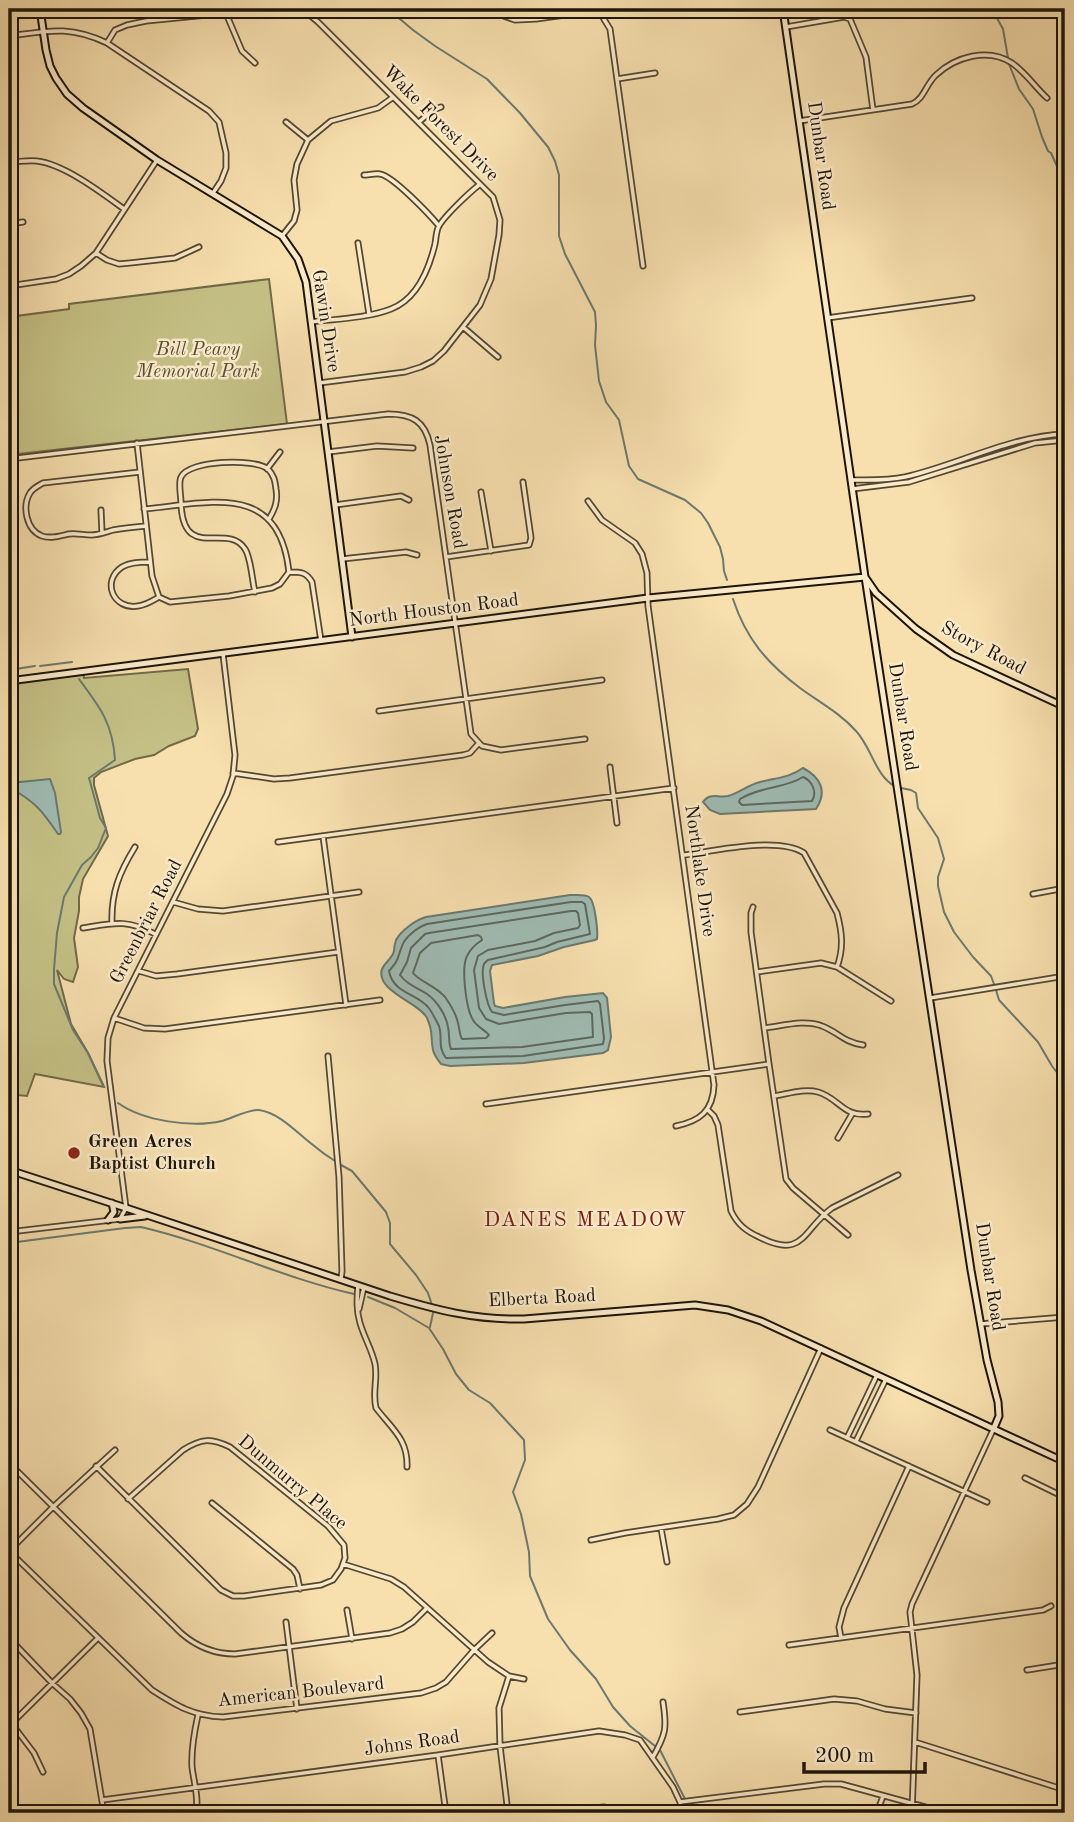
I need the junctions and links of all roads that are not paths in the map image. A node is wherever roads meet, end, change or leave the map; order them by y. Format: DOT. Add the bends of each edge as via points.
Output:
graph roads {
  1 [pos="40,9"];
  2 [pos="238,9"];
  3 [pos="298,9"];
  4 [pos="484,9"];
  5 [pos="545,9"];
  6 [pos="783,9"];
  7 [pos="869,9"];
  8 [pos="225,10"];
  9 [pos="546,16"];
  10 [pos="844,17"];
  11 [pos="786,27"];
  12 [pos="43,32"];
  13 [pos="9,36"];
  14 [pos="107,43"];
  15 [pos="255,63"];
  16 [pos="655,73"];
  17 [pos="617,79"];
  18 [pos="393,98"];
  19 [pos="1048,98"];
  20 [pos="441,107"];
  21 [pos="873,110"];
  22 [pos="799,121"];
  23 [pos="286,122"];
  24 [pos="419,122"];
  25 [pos="307,140"];
  26 [pos="157,160"];
  27 [pos="9,162"];
  28 [pos="364,175"];
  29 [pos="480,184"];
  30 [pos="214,193"];
  31 [pos="124,209"];
  32 [pos="23,222"];
  33 [pos="9,224"];
  34 [pos="439,226"];
  35 [pos="282,236"];
  36 [pos="358,243"];
  37 [pos="199,247"];
  38 [pos="96,253"];
  39 [pos="643,266"];
  40 [pos="9,286"];
  41 [pos="972,298"];
  42 [pos="369,314"];
  43 [pos="827,318"];
  44 [pos="311,323"];
  45 [pos="463,327"];
  46 [pos="498,357"];
  47 [pos="319,383"];
  48 [pos="323,421"];
  49 [pos="1065,434"];
  50 [pos="1065,440"];
  51 [pos="136,443"];
  52 [pos="413,448"];
  53 [pos="280,452"];
  54 [pos="328,452"];
  55 [pos="9,459"];
  56 [pos="267,469"];
  57 [pos="140,472"];
  58 [pos="851,480"];
  59 [pos="523,482"];
  60 [pos="852,489"];
  61 [pos="481,492"];
  62 [pos="409,500"];
  63 [pos="588,501"];
  64 [pos="335,505"];
  65 [pos="181,506"];
  66 [pos="144,509"];
  67 [pos="101,510"];
  68 [pos="269,519"];
  69 [pos="146,526"];
  70 [pos="102,533"];
  71 [pos="491,551"];
  72 [pos="417,555"];
  73 [pos="446,557"];
  74 [pos="342,559"];
  75 [pos="150,562"];
  76 [pos="289,572"];
  77 [pos="865,577"];
  78 [pos="255,592"];
  79 [pos="159,597"];
  80 [pos="648,598"];
  81 [pos="455,624"];
  82 [pos="352,637"];
  83 [pos="321,641"];
  84 [pos="223,654"];
  85 [pos="603,680"];
  86 [pos="9,681"];
  87 [pos="466,699"];
  88 [pos="1065,707"];
  89 [pos="379,711"];
  90 [pos="585,739"];
  91 [pos="479,743"];
  92 [pos="610,767"];
  93 [pos="233,773"];
  94 [pos="674,788"];
  95 [pos="613,796"];
  96 [pos="617,823"];
  97 [pos="323,836"];
  98 [pos="278,842"];
  99 [pos="135,847"];
  100 [pos="683,855"];
  101 [pos="1065,888"];
  102 [pos="359,892"];
  103 [pos="1033,894"];
  104 [pos="330,896"];
  105 [pos="173,902"];
  106 [pos="753,907"];
  107 [pos="112,923"];
  108 [pos="83,928"];
  109 [pos="156,934"];
  110 [pos="338,952"];
  111 [pos="837,967"];
  112 [pos="139,971"];
  113 [pos="757,972"];
  114 [pos="1065,976"];
  115 [pos="930,998"];
  116 [pos="380,1000"];
  117 [pos="891,1001"];
  118 [pos="346,1005"];
  119 [pos="114,1018"];
  120 [pos="764,1028"];
  121 [pos="863,1045"];
  122 [pos="328,1056"];
  123 [pos="769,1064"];
  124 [pos="713,1072"];
  125 [pos="774,1096"];
  126 [pos="486,1104"];
  127 [pos="707,1110"];
  128 [pos="852,1114"];
  129 [pos="868,1114"];
  130 [pos="676,1126"];
  131 [pos="838,1138"];
  132 [pos="9,1170"];
  133 [pos="898,1175"];
  134 [pos="112,1203"];
  135 [pos="126,1208"];
  136 [pos="824,1213"];
  137 [pos="148,1216"];
  138 [pos="120,1219"];
  139 [pos="108,1220"];
  140 [pos="9,1232"];
  141 [pos="848,1235"];
  142 [pos="341,1279"];
  143 [pos="361,1286"];
  144 [pos="1065,1317"];
  145 [pos="980,1324"];
  146 [pos="821,1348"];
  147 [pos="877,1375"];
  148 [pos="886,1379"];
  149 [pos="994,1428"];
  150 [pos="830,1430"];
  151 [pos="847,1437"];
  152 [pos="856,1441"];
  153 [pos="116,1450"];
  154 [pos="1065,1462"];
  155 [pos="9,1463"];
  156 [pos="96,1466"];
  157 [pos="909,1466"];
  158 [pos="407,1467"];
  159 [pos="1025,1478"];
  160 [pos="1065,1489"];
  161 [pos="965,1491"];
  162 [pos="1064,1498"];
  163 [pos="128,1499"];
  164 [pos="987,1502"];
  165 [pos="212,1503"];
  166 [pos="53,1507"];
  167 [pos="661,1528"];
  168 [pos="591,1540"];
  169 [pos="9,1551"];
  170 [pos="667,1562"];
  171 [pos="343,1564"];
  172 [pos="300,1589"];
  173 [pos="1051,1606"];
  174 [pos="427,1608"];
  175 [pos="347,1610"];
  176 [pos="286,1622"];
  177 [pos="911,1629"];
  178 [pos="492,1633"];
  179 [pos="841,1638"];
  180 [pos="98,1639"];
  181 [pos="352,1639"];
  182 [pos="10,1640"];
  183 [pos="789,1645"];
  184 [pos="289,1648"];
  185 [pos="474,1650"];
  186 [pos="1065,1664"];
  187 [pos="1027,1670"];
  188 [pos="509,1676"];
  189 [pos="524,1679"];
  190 [pos="52,1683"];
  191 [pos="663,1702"];
  192 [pos="297,1709"];
  193 [pos="740,1712"];
  194 [pos="916,1713"];
  195 [pos="198,1715"];
  196 [pos="10,1725"];
  197 [pos="915,1742"];
  198 [pos="500,1746"];
  199 [pos="438,1755"];
  200 [pos="653,1757"];
  201 [pos="43,1772"];
  202 [pos="195,1787"];
  203 [pos="1065,1790"];
  204 [pos="883,1796"];
  205 [pos="102,1800"];
  206 [pos="680,1802"];
  207 [pos="912,1805"];
  208 [pos="104,1813"];
  209 [pos="196,1813"];
  210 [pos="446,1813"];
  211 [pos="508,1813"];
  212 [pos="552,1813"];
  213 [pos="616,1813"];
  214 [pos="682,1813"];
  215 [pos="877,1813"];
  216 [pos="912,1813"];
  217 [pos="947,1813"];
  1 -- 12 [label="street, Gawin Drive"];
  2 -- 8 [label="street"];
  3 -- 18 [label="street, Wake Forest Drive" via="318,22"];
  4 -- 9 [label="street" via="515,20"];
  5 -- 9 [label="street"];
  6 -- 11 [label="street, Dunbar Road"];
  7 -- 10 [label="street"];
  8 -- 14 [label="street" via="127,25 115,30"];
  8 -- 15 [label="street" via="242,51"];
  9 -- 17 [label="street" via="594,11 602,16 610,29"];
  10 -- 11 [label="street"];
  10 -- 21 [label="street" via="850,19 866,57"];
  11 -- 22 [label="street, Dunbar Road"];
  12 -- 13 [label="street"];
  12 -- 14 [label="street" via="66,30"];
  12 -- 26 [label="street, Gawin Drive" via="50,66 67,94"];
  14 -- 30 [label="street" via="219,122 226,168"];
  16 -- 17 [label="street"];
  17 -- 39 [label="street"];
  18 -- 24 [label="street, Wake Forest Drive"];
  18 -- 25 [label="street" via="378,108 331,121"];
  19 -- 21 [label="street" via="1011,62 977,55 946,66 916,103"];
  20 -- 24 [label="street"];
  21 -- 22 [label="street"];
  22 -- 43 [label="street, Dunbar Road"];
  23 -- 25 [label="street"];
  24 -- 29 [label="street, Wake Forest Drive"];
  25 -- 35 [label="street" via="294,180 295,221"];
  26 -- 30 [label="street, Gawin Drive"];
  26 -- 31 [label="street"];
  27 -- 31 [label="street" via="51,164"];
  28 -- 34 [label="street" via="388,177"];
  29 -- 34 [label="street"];
  29 -- 45 [label="street, Wake Forest Drive" via="493,197 499,235 492,279"];
  30 -- 35 [label="street, Gawin Drive"];
  31 -- 38 [label="street"];
  32 -- 33 [label="street"];
  34 -- 42 [label="street" via="425,276 415,290 393,309"];
  35 -- 44 [label="street, Gawin Drive" via="303,270"];
  36 -- 42 [label="street"];
  37 -- 38 [label="street" via="175,258 120,264"];
  38 -- 40 [label="street" via="56,279"];
  41 -- 43 [label="street"];
  42 -- 44 [label="street"];
  43 -- 58 [label="street, Dunbar Road"];
  44 -- 47 [label="street, Gawin Drive"];
  45 -- 46 [label="street"];
  45 -- 47 [label="street, Wake Forest Drive" via="421,368"];
  47 -- 48 [label="street, Gawin Drive"];
  48 -- 51 [label="street, Johnson Road"];
  48 -- 54 [label="street, Gawin Drive"];
  48 -- 73 [label="street, Johnson Road" via="403,414 427,431"];
  49 -- 58 [label="street" via="1034,438 907,476"];
  50 -- 60 [label="street" via="1035,443 909,482"];
  51 -- 55 [label="street, Johnson Road"];
  51 -- 57 [label="street"];
  52 -- 54 [label="street" via="377,446"];
  53 -- 56 [label="street"];
  54 -- 64 [label="street, Gawin Drive"];
  56 -- 65 [label="street" via="239,462 183,473"];
  56 -- 68 [label="street" via="275,478 277,499"];
  57 -- 66 [label="street"];
  57 -- 70 [label="street" via="51,482 30,493 28,523 40,536"];
  58 -- 60 [label="street, Dunbar Road"];
  59 -- 71 [label="street" via="529,545"];
  60 -- 77 [label="street, Dunbar Road"];
  61 -- 71 [label="street"];
  62 -- 64 [label="street" via="401,496"];
  63 -- 80 [label="street, Northlake Drive" via="602,520 635,543 642,554"];
  64 -- 74 [label="street, Gawin Drive"];
  65 -- 66 [label="street"];
  65 -- 68 [label="street" via="237,503"];
  65 -- 78 [label="street" via="185,527 192,534 201,539 226,538 245,549"];
  66 -- 69 [label="street"];
  67 -- 70 [label="street"];
  68 -- 76 [label="street" via="282,540"];
  69 -- 70 [label="street"];
  69 -- 75 [label="street"];
  71 -- 73 [label="street"];
  72 -- 74 [label="street" via="406,552"];
  73 -- 81 [label="street, Johnson Road"];
  74 -- 82 [label="street, Gawin Drive"];
  75 -- 79 [label="street"];
  75 -- 79 [label="street" via="121,568 112,580 114,596 121,604 136,607"];
  76 -- 78 [label="street" via="280,584"];
  76 -- 83 [label="street" via="301,572 312,582"];
  77 -- 80 [label="street, North Houston Road"];
  77 -- 88 [label="street, Story Road" via="876,593 942,648"];
  77 -- 115 [label="street, Dunbar Road"];
  78 -- 79 [label="street" via="170,602"];
  80 -- 81 [label="street, North Houston Road"];
  80 -- 94 [label="street, Northlake Drive"];
  81 -- 82 [label="street, North Houston Road"];
  81 -- 87 [label="street, Johnson Road"];
  82 -- 83 [label="street, North Houston Road"];
  83 -- 84 [label="street, North Houston Road"];
  84 -- 86 [label="street, North Houston Road"];
  84 -- 93 [label="street, Greenbriar Road"];
  85 -- 87 [label="street"];
  87 -- 89 [label="street"];
  87 -- 91 [label="street, Johnson Road" via="471,734"];
  90 -- 91 [label="street" via="501,750"];
  91 -- 93 [label="street" via="463,755 290,778"];
  92 -- 95 [label="street"];
  93 -- 105 [label="street, Greenbriar Road"];
  94 -- 95 [label="street"];
  94 -- 100 [label="street, Northlake Drive"];
  95 -- 96 [label="street"];
  95 -- 97 [label="street"];
  97 -- 98 [label="street"];
  97 -- 104 [label="street"];
  99 -- 107 [label="street" via="114,891"];
  100 -- 111 [label="street" via="769,845 804,853 839,922 842,948"];
  100 -- 124 [label="street, Northlake Drive"];
  101 -- 103 [label="street"];
  102 -- 104 [label="street"];
  104 -- 105 [label="street" via="223,911"];
  104 -- 110 [label="street"];
  105 -- 109 [label="street, Greenbriar Road"];
  106 -- 113 [label="street" via="751,932"];
  107 -- 108 [label="street"];
  107 -- 109 [label="street" via="133,924"];
  109 -- 112 [label="street, Greenbriar Road"];
  110 -- 112 [label="street" via="177,974 156,976"];
  110 -- 118 [label="street"];
  111 -- 113 [label="street" via="821,963"];
  111 -- 117 [label="street"];
  112 -- 119 [label="street, Greenbriar Road"];
  113 -- 120 [label="street"];
  114 -- 115 [label="street"];
  115 -- 145 [label="street, Dunbar Road"];
  116 -- 118 [label="street"];
  118 -- 119 [label="street" via="165,1030"];
  119 -- 135 [label="street, Greenbriar Road" via="107,1060"];
  120 -- 121 [label="street" via="815,1024 849,1043"];
  120 -- 123 [label="street"];
  122 -- 142 [label="street" via="339,1177"];
  123 -- 124 [label="street"];
  123 -- 125 [label="street"];
  124 -- 126 [label="street"];
  124 -- 127 [label="street, Northlake Drive" via="714,1091"];
  125 -- 128 [label="street" via="818,1092"];
  125 -- 136 [label="street" via="786,1180"];
  127 -- 130 [label="street"];
  127 -- 136 [label="street" via="718,1125 732,1211 739,1224 770,1243 787,1247 803,1239"];
  128 -- 129 [label="street"];
  128 -- 131 [label="street"];
  132 -- 134 [label="street, Elberta Road"];
  133 -- 136 [label="street"];
  134 -- 135 [label="street, Elberta Road"];
  134 -- 139 [label="street" via="114,1212"];
  135 -- 137 [label="street, Elberta Road"];
  135 -- 138 [label="street"];
  136 -- 141 [label="street"];
  137 -- 138 [label="street"];
  137 -- 142 [label="street, Elberta Road"];
  138 -- 139 [label="street"];
  139 -- 140 [label="street"];
  142 -- 143 [label="street, Elberta Road"];
  143 -- 146 [label="street, Elberta Road" via="450,1313 506,1320 708,1306 761,1321"];
  143 -- 158 [label="street" via="356,1305 377,1374 374,1401 404,1444"];
  144 -- 145 [label="street"];
  145 -- 149 [label="street, Dunbar Road" via="998,1402"];
  146 -- 147 [label="street, Elberta Road"];
  146 -- 167 [label="street" via="747,1504 734,1515"];
  147 -- 148 [label="street, Elberta Road"];
  147 -- 151 [label="street"];
  148 -- 149 [label="street, Elberta Road"];
  148 -- 152 [label="street"];
  149 -- 154 [label="street, Elberta Road"];
  149 -- 161 [label="street"];
  150 -- 151 [label="street"];
  151 -- 152 [label="street"];
  152 -- 157 [label="street"];
  153 -- 156 [label="street"];
  155 -- 166 [label="street"];
  156 -- 163 [label="street"];
  156 -- 166 [label="street"];
  157 -- 161 [label="street"];
  157 -- 179 [label="street" via="844,1608"];
  159 -- 162 [label="street"];
  160 -- 162 [label="street"];
  161 -- 164 [label="street"];
  161 -- 177 [label="street" via="912,1604"];
  163 -- 171 [label="street, Dunmurry Place" via="183,1450 214,1440 230,1447 328,1526 344,1545"];
  163 -- 172 [label="street" via="220,1590 244,1596"];
  165 -- 172 [label="street" via="293,1569"];
  166 -- 169 [label="street"];
  166 -- 184 [label="street" via="191,1642 223,1654"];
  167 -- 168 [label="street"];
  167 -- 170 [label="street"];
  169 -- 180 [label="street, American Boulevard"];
  171 -- 172 [label="street" via="332,1580"];
  171 -- 174 [label="street" via="391,1579"];
  173 -- 177 [label="street"];
  174 -- 181 [label="street" via="402,1629"];
  174 -- 185 [label="street"];
  175 -- 181 [label="street"];
  176 -- 184 [label="street"];
  177 -- 179 [label="street"];
  177 -- 194 [label="street"];
  178 -- 185 [label="street, American Boulevard"];
  179 -- 183 [label="street"];
  180 -- 190 [label="street"];
  180 -- 195 [label="street, American Boulevard" via="152,1690"];
  181 -- 184 [label="street"];
  182 -- 190 [label="street"];
  184 -- 192 [label="street"];
  185 -- 188 [label="street"];
  185 -- 192 [label="street, American Boulevard" via="436,1688"];
  186 -- 187 [label="street"];
  188 -- 189 [label="street"];
  188 -- 198 [label="street" via="499,1707"];
  190 -- 196 [label="street"];
  190 -- 205 [label="street" via="70,1699 90,1729"];
  191 -- 200 [label="street" via="666,1726"];
  192 -- 195 [label="street, American Boulevard" via="223,1717"];
  193 -- 194 [label="street" via="834,1699"];
  194 -- 197 [label="street"];
  195 -- 202 [label="street" via="192,1749"];
  196 -- 201 [label="street" via="34,1753"];
  197 -- 203 [label="street"];
  197 -- 207 [label="street"];
  198 -- 199 [label="street, Johns Road"];
  198 -- 200 [label="street, Johns Road" via="599,1731 640,1740"];
  198 -- 211 [label="street"];
  199 -- 202 [label="street, Johns Road"];
  199 -- 210 [label="street"];
  200 -- 206 [label="street, Johns Road"];
  202 -- 205 [label="street, Johns Road"];
  202 -- 209 [label="street"];
  204 -- 206 [label="street" via="824,1784"];
  204 -- 207 [label="street"];
  204 -- 215 [label="street"];
  205 -- 208 [label="street"];
  206 -- 214 [label="street, Johns Road"];
  207 -- 216 [label="street"];
  207 -- 217 [label="street"];
  212 -- 213 [label="street" via="604,1807"];
}
